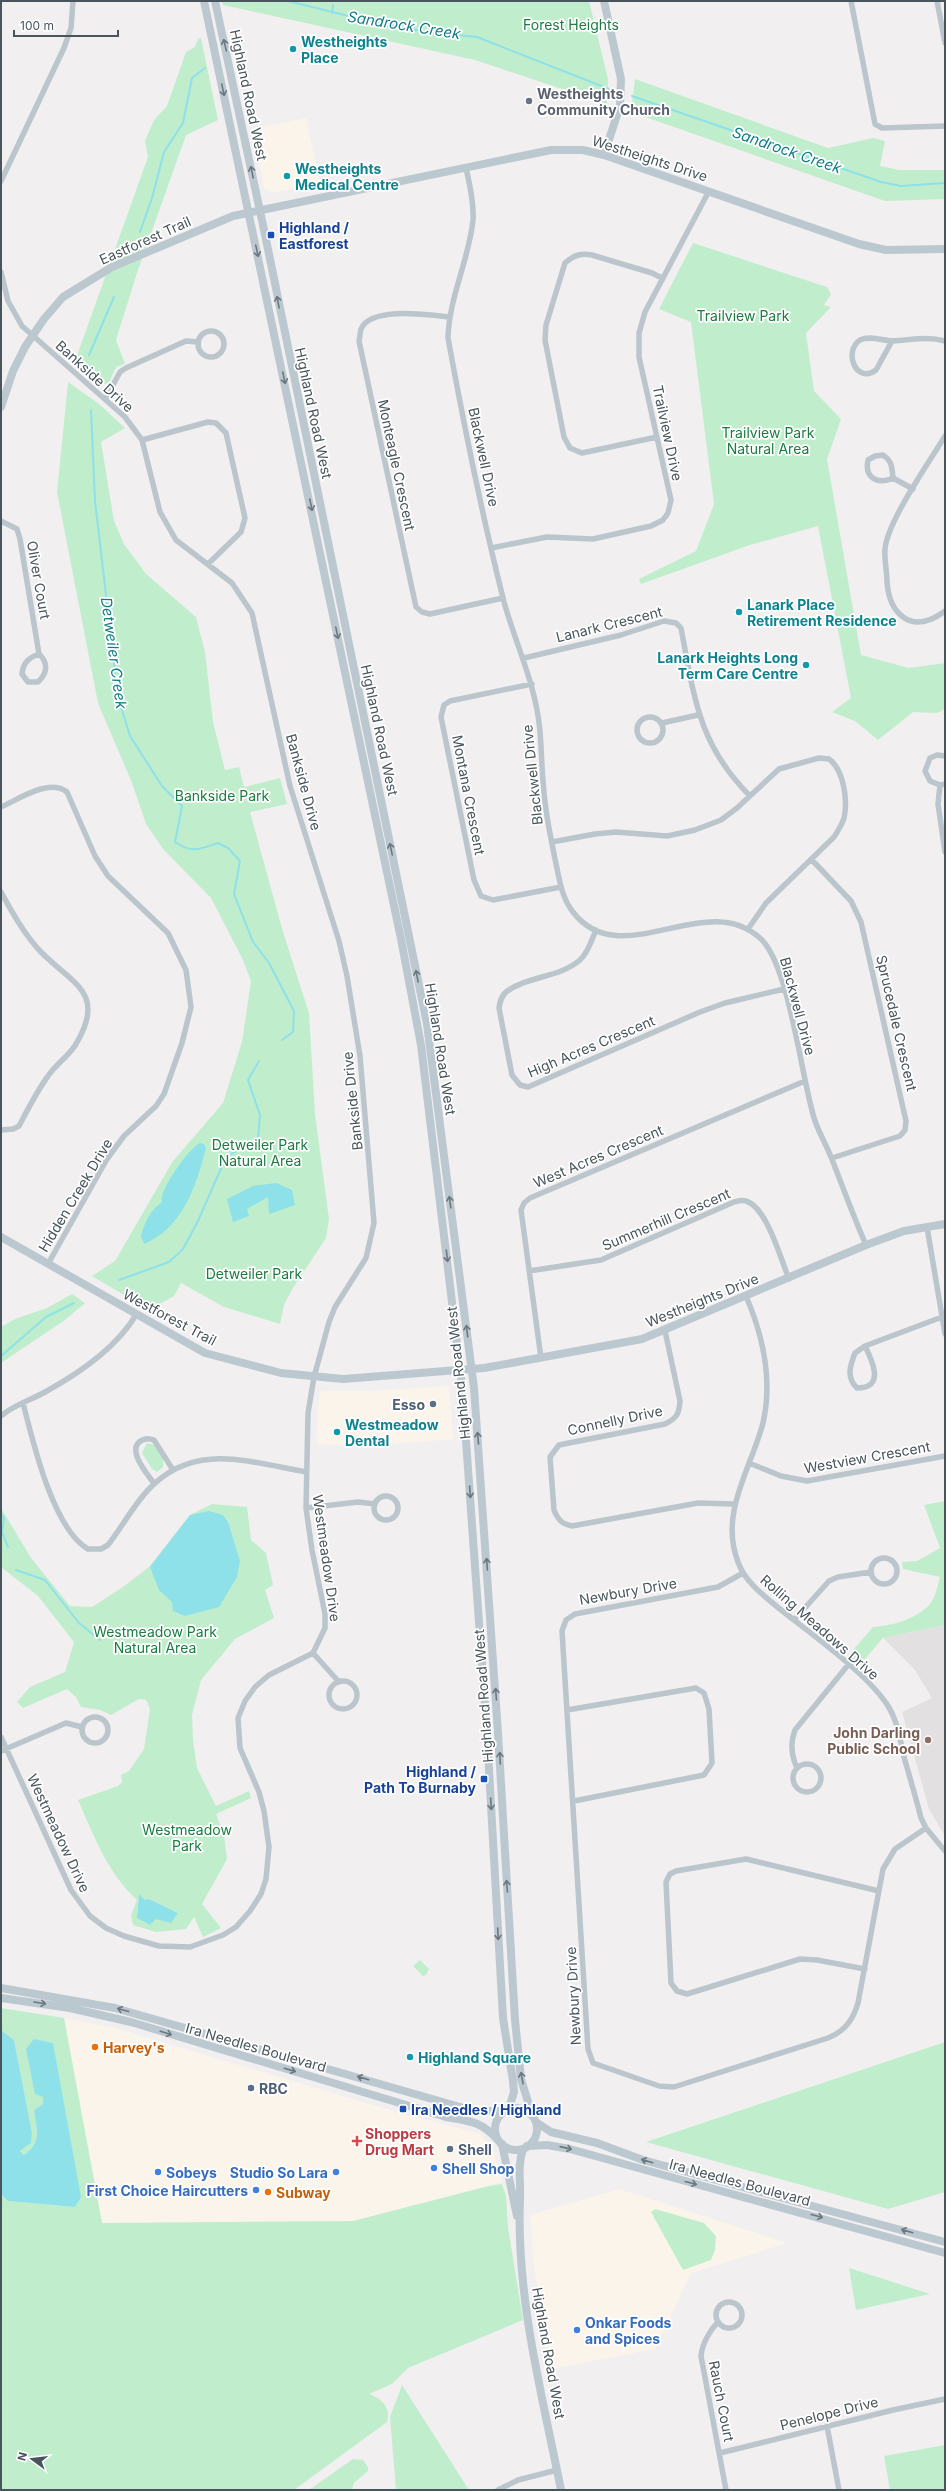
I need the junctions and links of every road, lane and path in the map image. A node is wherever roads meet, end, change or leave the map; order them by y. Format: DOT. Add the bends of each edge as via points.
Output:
graph roads {
  1 [pos="73,1"];
  2 [pos="204,1"];
  3 [pos="214,1"];
  4 [pos="604,1"];
  5 [pos="851,1"];
  6 [pos="937,1"];
  7 [pos="945,43"];
  8 [pos="945,126"];
  9 [pos="604,155"];
  10 [pos="466,168"];
  11 [pos="1,181"];
  12 [pos="709,191"];
  13 [pos="260,211"];
  14 [pos="248,213"];
  15 [pos="945,249"];
  16 [pos="1,272"];
  17 [pos="662,278"];
  18 [pos="449,317"];
  19 [pos="31,336"];
  20 [pos="892,341"];
  21 [pos="945,341"];
  22 [pos="198,342"];
  23 [pos="106,398"];
  24 [pos="1,406"];
  25 [pos="945,436"];
  26 [pos="657,437"];
  27 [pos="142,440"];
  28 [pos="893,478"];
  29 [pos="913,489"];
  30 [pos="1,521"];
  31 [pos="491,548"];
  32 [pos="208,564"];
  33 [pos="503,598"];
  34 [pos="945,611"];
  35 [pos="39,654"];
  36 [pos="524,658"];
  37 [pos="532,684"];
  38 [pos="698,715"];
  39 [pos="662,723"];
  40 [pos="945,756"];
  41 [pos="942,784"];
  42 [pos="750,796"];
  43 [pos="1,807"];
  44 [pos="552,842"];
  45 [pos="945,852"];
  46 [pos="812,860"];
  47 [pos="561,887"];
  48 [pos="1,892"];
  49 [pos="748,929"];
  50 [pos="596,930"];
  51 [pos="784,989"];
  52 [pos="805,1082"];
  53 [pos="1,1130"];
  54 [pos="832,1158"];
  55 [pos="945,1224"];
  56 [pos="927,1227"];
  57 [pos="1,1237"];
  58 [pos="866,1245"];
  59 [pos="48,1264"];
  60 [pos="529,1271"];
  61 [pos="789,1279"];
  62 [pos="746,1296"];
  63 [pos="136,1315"];
  64 [pos="942,1317"];
  65 [pos="665,1331"];
  66 [pos="945,1334"];
  67 [pos="866,1346"];
  68 [pos="541,1358"];
  69 [pos="472,1370"];
  70 [pos="460,1371"];
  71 [pos="314,1377"];
  72 [pos="23,1403"];
  73 [pos="1,1416"];
  74 [pos="945,1456"];
  75 [pos="749,1463"];
  76 [pos="172,1470"];
  77 [pos="306,1472"];
  78 [pos="154,1484"];
  79 [pos="375,1504"];
  80 [pos="734,1504"];
  81 [pos="306,1508"];
  82 [pos="871,1572"];
  83 [pos="744,1573"];
  84 [pos="794,1620"];
  85 [pos="313,1653"];
  86 [pos="848,1666"];
  87 [pos="340,1682"];
  88 [pos="567,1710"];
  89 [pos="82,1727"];
  90 [pos="1,1737"];
  91 [pos="4,1750"];
  92 [pos="797,1768"];
  93 [pos="574,1801"];
  94 [pos="926,1828"];
  95 [pos="945,1851"];
  96 [pos="879,1891"];
  97 [pos="865,1969"];
  98 [pos="1,1988"];
  99 [pos="1,1998"];
  100 [pos="506,2110"];
  101 [pos="534,2119"];
  102 [pos="499,2142"];
  103 [pos="525,2147"];
  104 [pos="518,2219"];
  105 [pos="945,2242"];
  106 [pos="945,2253"];
  107 [pos="718,2322"];
  108 [pos="945,2399"];
  109 [pos="827,2426"];
  110 [pos="720,2453"];
  111 [pos="557,2470"];
  112 [pos="498,2490"];
  113 [pos="561,2490"];
  114 [pos="726,2490"];
  115 [pos="839,2490"];
  1 -- 11 [label="street" via="71,28 64,48"];
  2 -- 14 [label="main road, Highland Road West, one-way"];
  13 -- 3 [label="main road, Highland Road West, one-way"];
  4 -- 9 [label="main road" via="621,79 620,106"];
  5 -- 8 [label="street" via="876,124 882,128"];
  6 -- 7 [label="street"];
  9 -- 10 [label="main road, Westheights Drive" via="583,150 551,150"];
  9 -- 12 [label="main road, Westheights Drive"];
  10 -- 13 [label="main road, Westheights Drive"];
  10 -- 18 [label="street, Blackwell Drive" via="473,219"];
  12 -- 15 [label="main road, Westheights Drive" via="859,244 886,250"];
  12 -- 17 [label="street, Trailview Drive"];
  13 -- 14 [label="main road, Westheights Drive"];
  69 -- 13 [label="main road, Highland Road West, one-way" via="427,1024"];
  14 -- 19 [label="main road, Eastforest Trail" via="217,222 112,267 63,297"];
  14 -- 70 [label="main road, Highland Road West, one-way" via="413,1000 423,1059"];
  16 -- 19 [label="street, Bankside Drive" via="12,310"];
  17 -- 26 [label="street, Trailview Drive" via="642,322 638,345"];
  17 -- 26 [label="street" via="592,255 572,257 565,263 546,325 546,340 564,437 570,448 582,454"];
  18 -- 31 [label="street, Blackwell Drive" via="448,338"];
  18 -- 33 [label="street, Monteagle Crescent" via="404,314 381,316 361,328 359,341 416,607 430,614"];
  19 -- 23 [label="street, Bankside Drive"];
  19 -- 24 [label="main road, Eastforest Trail" via="13,372"];
  20 -- 20 [label="street" via="871,338 860,340 854,346 852,354 854,367 858,372 872,374"];
  20 -- 21 [label="street" via="933,338"];
  22 -- 22 [label="street" via="202,353 210,357 217,355 224,347 222,337 213,331 204,333"];
  22 -- 23 [label="street" via="186,341 126,368 120,372"];
  23 -- 27 [label="street, Bankside Drive" via="126,417"];
  25 -- 29 [label="street"];
  26 -- 31 [label="street, Trailview Drive" via="670,500 668,514 663,520 651,526 593,539 547,537"];
  27 -- 32 [label="street, Bankside Drive" via="160,512 166,525 176,540"];
  27 -- 32 [label="street" via="208,422 216,423 226,433 245,518 241,532"];
  28 -- 28 [label="street" via="890,459 883,455 868,460 866,468 869,476 885,481"];
  28 -- 29 [label="street"];
  29 -- 34 [label="street" via="886,540 890,598 895,610 904,618 914,621 926,621"];
  30 -- 35 [label="street, Oliver Court" via="17,529 20,539"];
  31 -- 33 [label="street, Blackwell Drive"];
  32 -- 71 [label="street, Bankside Drive" via="245,599 257,627 290,786 339,941 360,1056 373,1192 373,1235 366,1258 335,1307"];
  33 -- 36 [label="street, Blackwell Drive" via="512,630"];
  35 -- 35 [label="street, Oliver Court" via="31,657 22,668 22,674 28,682 38,682 45,672 44,659"];
  36 -- 37 [label="street, Blackwell Drive"];
  36 -- 38 [label="street, Lanark Crescent" via="670,621 681,628"];
  37 -- 44 [label="street, Blackwell Drive" via="540,728 546,810"];
  37 -- 47 [label="street, Montana Crescent" via="450,701 444,705 441,717 474,880 481,896 492,900"];
  38 -- 39 [label="street"];
  38 -- 42 [label="street, Lanark Crescent" via="708,741 723,765"];
  39 -- 39 [label="street" via="657,718 644,717 637,723 637,736 644,743 656,742 663,735"];
  40 -- 41 [label="street" via="937,755 930,758 925,766 930,781"];
  41 -- 45 [label="street" via="938,804"];
  42 -- 44 [label="street" via="721,820 695,830 667,836 616,832"];
  42 -- 46 [label="street" via="780,768 820,758 829,760 837,766 846,808 844,817 834,837"];
  43 -- 59 [label="street, Hidden Creek Drive" via="45,788 57,787 67,792 95,856 108,876 168,932 186,970 190,988 190,1014 164,1094 156,1106 124,1136 107,1159"];
  44 -- 47 [label="street, Blackwell Drive"];
  46 -- 49 [label="street" via="766,904"];
  46 -- 54 [label="street, Sprucedale Crescent" via="851,900 861,922 906,1121 905,1130 900,1136"];
  47 -- 50 [label="street, Blackwell Drive" via="572,911"];
  48 -- 53 [label="street" via="39,949 84,990 89,1009 76,1045 48,1075 19,1126"];
  49 -- 50 [label="street, Blackwell Drive" via="731,922 705,921 627,936"];
  49 -- 51 [label="street, Blackwell Drive" via="764,941 774,957"];
  50 -- 51 [label="street, High Acres Crescent" via="581,959 568,969 515,987 501,998 499,1008 512,1075 520,1085 528,1087 700,1012 725,1003"];
  51 -- 52 [label="street, Blackwell Drive"];
  52 -- 54 [label="street, Blackwell Drive" via="815,1122"];
  52 -- 60 [label="street, West Acres Crescent" via="524,1202 521,1210"];
  54 -- 58 [label="street, Blackwell Drive"];
  55 -- 56 [label="main road, Westheights Drive"];
  56 -- 58 [label="main road, Westheights Drive" via="904,1231"];
  56 -- 64 [label="street"];
  57 -- 59 [label="main road, Westforest Trail"];
  58 -- 61 [label="main road, Westheights Drive"];
  59 -- 63 [label="main road, Westforest Trail"];
  60 -- 61 [label="street, Summerhill Crescent" via="601,1260 734,1202 745,1200 754,1204 762,1214"];
  60 -- 68 [label="street, West Acres Crescent"];
  61 -- 62 [label="main road, Westheights Drive"];
  62 -- 65 [label="main road, Westheights Drive"];
  62 -- 75 [label="street, Rolling Meadows Drive" via="762,1338 767,1376 763,1423"];
  63 -- 71 [label="main road, Westforest Trail" via="205,1353 243,1365"];
  63 -- 72 [label="street" via="129,1326 83,1368 64,1382"];
  64 -- 66 [label="street"];
  64 -- 67 [label="street"];
  65 -- 68 [label="main road, Westheights Drive" via="642,1339"];
  65 -- 80 [label="street, Connelly Drive" via="680,1402 675,1419 665,1424 558,1445 550,1458 554,1510 557,1518 572,1526 698,1503"];
  67 -- 67 [label="street" via="855,1353 851,1365 851,1382 857,1388 866,1388 875,1376 872,1359"];
  68 -- 69 [label="main road, Westheights Drive"];
  69 -- 70 [label="main road, Westheights Drive"];
  101 -- 69 [label="main road, Highland Road West, one-way" via="522,2079 515,2020"];
  70 -- 71 [label="main road, Westforest Trail" via="374,1378"];
  70 -- 100 [label="main road, Highland Road West, one-way" via="487,1734 503,2018 514,2092"];
  71 -- 77 [label="street, Westmeadow Drive" via="308,1413"];
  72 -- 73 [label="street"];
  72 -- 78 [label="street" via="55,1508 82,1546 95,1550 108,1545"];
  74 -- 75 [label="street, Westview Crescent" via="807,1481 781,1476"];
  75 -- 80 [label="street, Rolling Meadows Drive"];
  76 -- 77 [label="street" via="195,1461 224,1458"];
  76 -- 78 [label="street"];
  76 -- 78 [label="street" via="154,1440 150,1438 140,1441 136,1455"];
  77 -- 81 [label="street, Westmeadow Drive"];
  79 -- 79 [label="street" via="376,1514 383,1519 391,1518 397,1512 396,1503 389,1497 382,1497"];
  79 -- 81 [label="street" via="358,1502"];
  80 -- 83 [label="street, Rolling Meadows Drive" via="732,1536 738,1563"];
  81 -- 85 [label="street, Westmeadow Drive" via="325,1614 325,1628"];
  82 -- 82 [label="street" via="876,1580 888,1583 895,1579 898,1568 890,1558 881,1558 872,1565"];
  82 -- 84 [label="street" via="838,1577 829,1581"];
  83 -- 84 [label="street, Rolling Meadows Drive" via="761,1593"];
  83 -- 88 [label="street, Newbury Drive" via="718,1587 575,1614 566,1620 562,1631"];
  84 -- 86 [label="street, Rolling Meadows Drive"];
  85 -- 87 [label="street"];
  85 -- 91 [label="street, Westmeadow Drive" via="260,1682 249,1694 241,1709 238,1738 264,1811 269,1863 261,1894 250,1911 236,1927 207,1942 190,1947 159,1946 124,1936 106,1928 90,1916 71,1890"];
  86 -- 92 [label="street" via="795,1730 792,1738 792,1755"];
  86 -- 94 [label="street, Rolling Meadows Drive" via="870,1684 886,1704 895,1722"];
  87 -- 87 [label="street" via="332,1688 330,1699 338,1708 349,1708 356,1699 355,1689 348,1683"];
  88 -- 93 [label="street, Newbury Drive"];
  88 -- 93 [label="street" via="696,1688 704,1693 709,1709 712,1763 704,1775"];
  89 -- 89 [label="street" via="82,1736 88,1742 97,1744 107,1736 108,1727 99,1718 86,1720"];
  89 -- 91 [label="street" via="66,1723"];
  90 -- 91 [label="street, Westmeadow Drive"];
  92 -- 92 [label="street" via="793,1779 797,1788 808,1792 818,1787 821,1777 817,1768 805,1764"];
  93 -- 97 [label="street, Newbury Drive" via="588,2049 590,2057 598,2066 659,2086 674,2086 828,2038 842,2031 852,2021"];
  94 -- 95 [label="street, Rolling Meadows Drive"];
  94 -- 96 [label="street, Newbury Drive" via="902,1843 889,1856"];
  96 -- 97 [label="street, Newbury Drive"];
  96 -- 97 [label="street" via="746,1859 676,1871 670,1874 666,1882 671,1983 681,1993 687,1994 800,1959"];
  100 -- 98 [label="main road, Ira Needles Boulevard, one-way" via="474,2111 114,2008"];
  99 -- 102 [label="main road, Ira Needles Boulevard, one-way" via="70,2008 130,2022 446,2117 475,2122 487,2128"];
  100 -- 101 [label="main road" via="522,2108"];
  100 -- 102 [label="main road" via="495,2124"];
  101 -- 103 [label="main road" via="537,2131 534,2140"];
  105 -- 101 [label="main road, Ira Needles Boulevard, one-way" via="643,2160 580,2138 551,2132"];
  102 -- 103 [label="main road" via="508,2148"];
  102 -- 104 [label="main road, Highland Road West"];
  103 -- 104 [label="main road, Highland Road West" via="518,2170"];
  103 -- 106 [label="main road, Ira Needles Boulevard, one-way" via="547,2145 570,2149"];
  104 -- 111 [label="main road, Highland Road West" via="526,2317"];
  107 -- 107 [label="street, Rauch Court" via="726,2327 736,2326 742,2315 740,2307 734,2303 723,2304 717,2311"];
  107 -- 110 [label="street, Rauch Court" via="713,2327 701,2356"];
  108 -- 109 [label="street, Penelope Drive"];
  109 -- 110 [label="street, Penelope Drive"];
  109 -- 115 [label="street"];
  110 -- 114 [label="street, Rauch Court"];
  111 -- 112 [label="street" via="518,2480"];
  111 -- 113 [label="main road, Highland Road West"];
}
